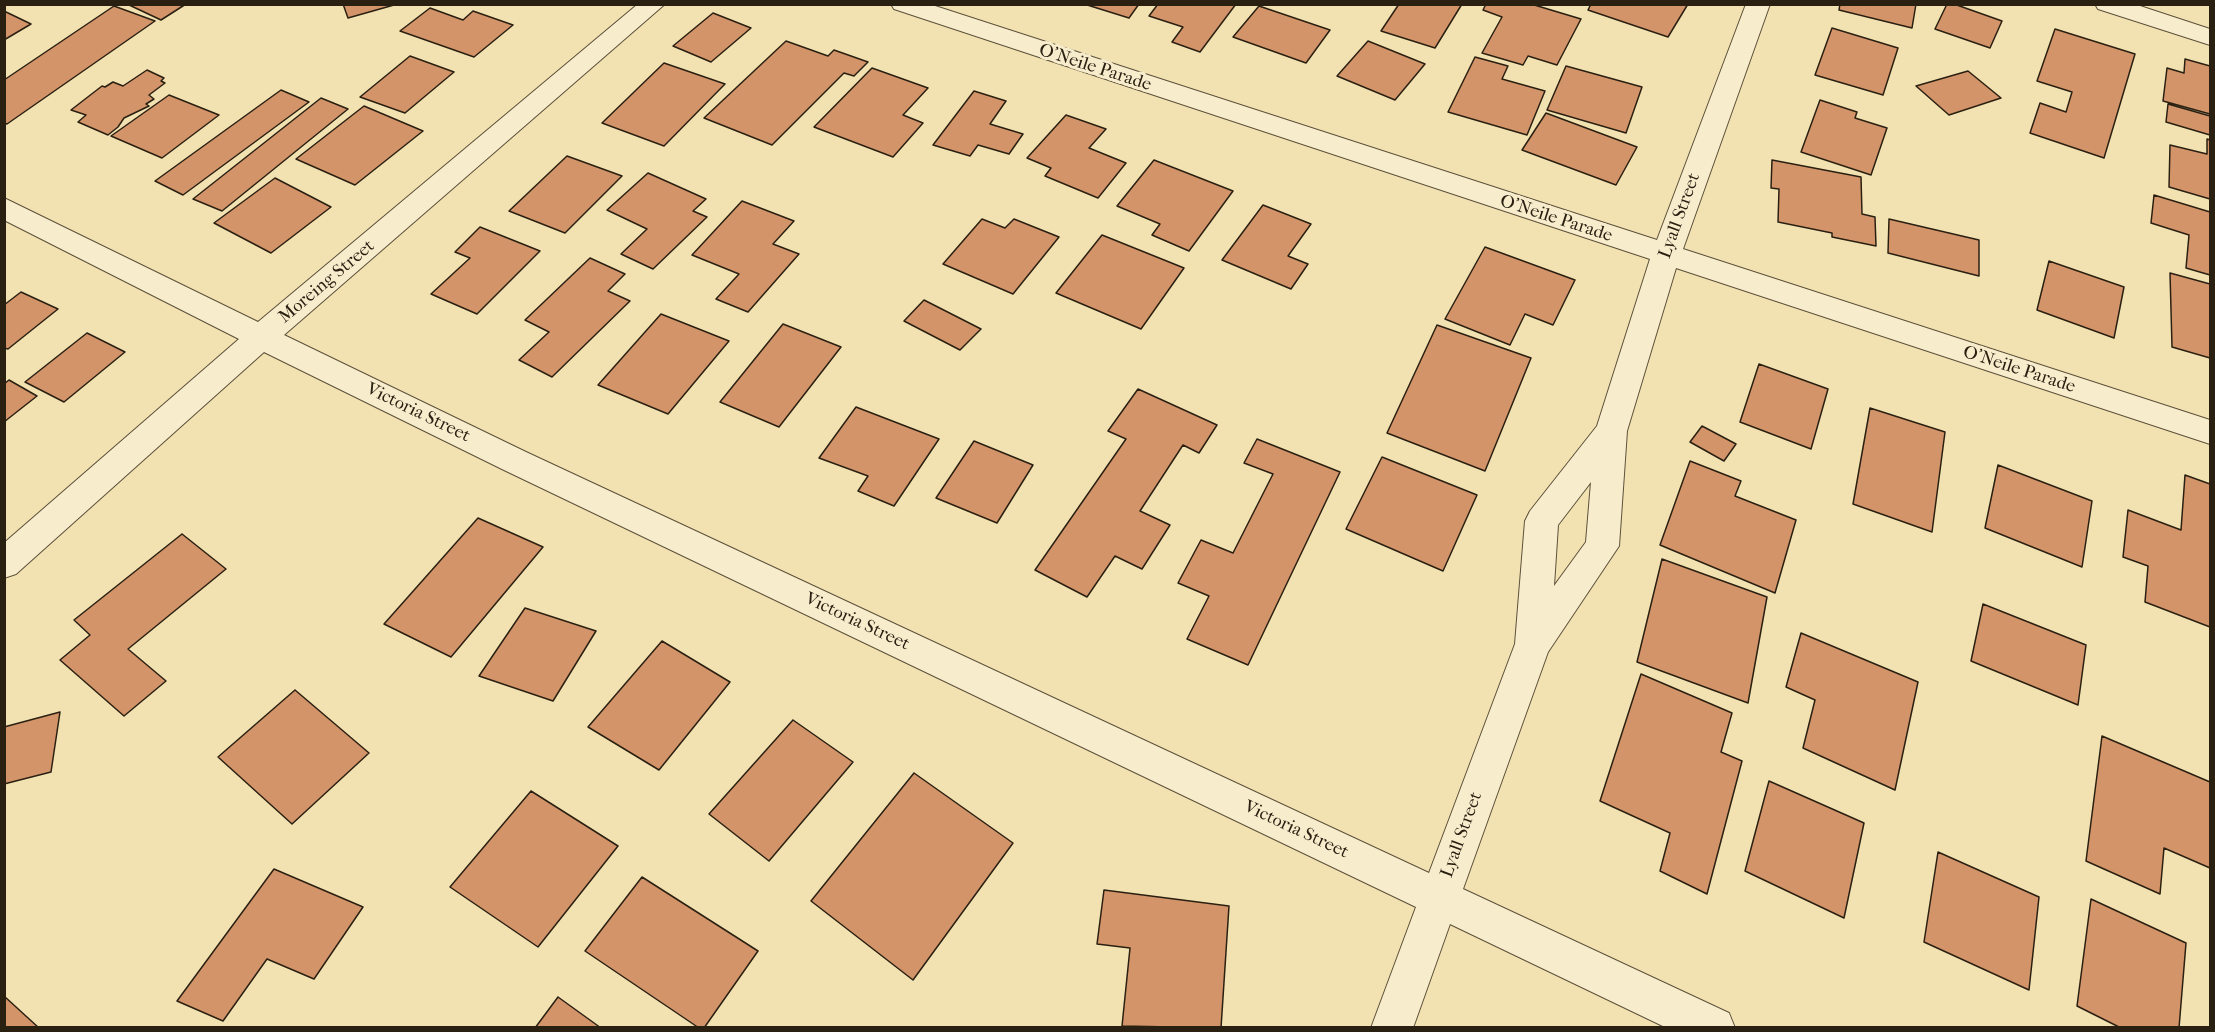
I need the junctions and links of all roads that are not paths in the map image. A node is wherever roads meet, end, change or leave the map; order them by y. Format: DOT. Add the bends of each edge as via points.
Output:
graph roads {
  1 [pos="653,4"];
  2 [pos="903,4"];
  3 [pos="1758,4"];
  4 [pos="2107,4"];
  5 [pos="2211,37"];
  6 [pos="4,208"];
  7 [pos="1666,255"];
  8 [pos="261,337"];
  9 [pos="1611,431"];
  10 [pos="2211,432"];
  11 [pos="4,564"];
  12 [pos="1533,644"];
  13 [pos="1439,897"];
  14 [pos="1392,1028"];
  15 [pos="1714,1028"];
  1 -- 8 [label="street, Moreing Street"];
  2 -- 7 [label="street, O'Neile Parade"];
  3 -- 7 [label="street, Lyall Street"];
  4 -- 5 [label="street"];
  6 -- 8 [label="street, Victoria Street"];
  7 -- 9 [label="street, Lyall Street"];
  7 -- 10 [label="street, O'Neile Parade"];
  8 -- 11 [label="street, Moreing Street"];
  8 -- 13 [label="street, Victoria Street"];
  9 -- 12 [label="street, Lyall Street" via="1602,546"];
  9 -- 12 [label="street, Lyall Street" via="1542,521"];
  12 -- 13 [label="street, Lyall Street"];
  13 -- 14 [label="street, Lyall Street"];
  13 -- 15 [label="street, Victoria Street"];
}
